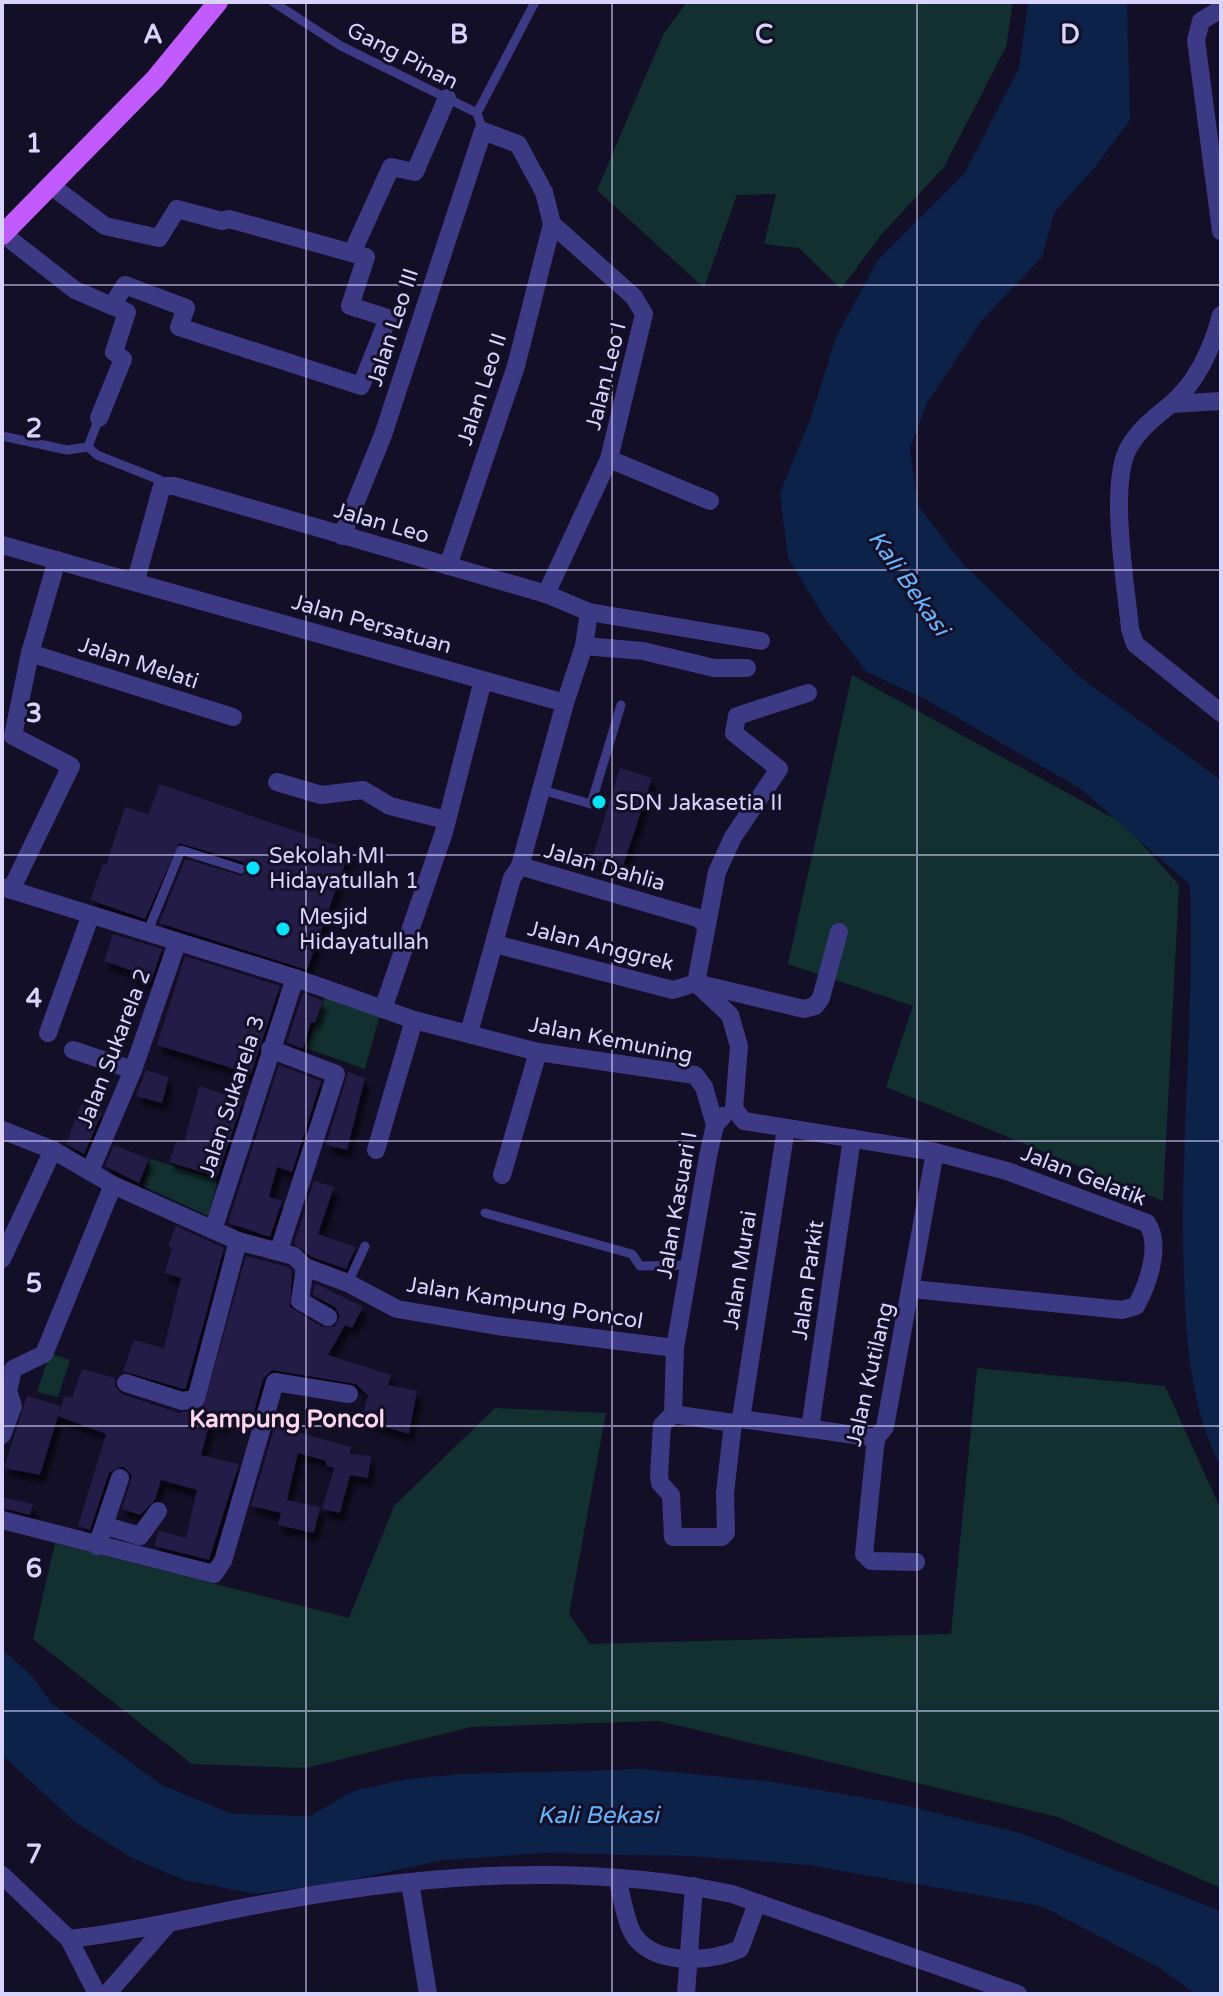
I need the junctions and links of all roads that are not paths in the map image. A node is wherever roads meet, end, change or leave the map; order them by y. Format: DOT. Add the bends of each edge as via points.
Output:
graph roads {
  1 [pos="218,2"];
  2 [pos="273,2"];
  3 [pos="535,2"];
  4 [pos="1219,9"];
  5 [pos="447,98"];
  6 [pos="477,113"];
  7 [pos="483,131"];
  8 [pos="50,185"];
  9 [pos="552,224"];
  10 [pos="1221,231"];
  11 [pos="2,235"];
  12 [pos="352,253"];
  13 [pos="112,306"];
  14 [pos="1221,315"];
  15 [pos="1221,401"];
  16 [pos="1172,404"];
  17 [pos="99,418"];
  18 [pos="2,436"];
  19 [pos="88,447"];
  20 [pos="609,459"];
  21 [pos="162,486"];
  22 [pos="710,501"];
  23 [pos="342,536"];
  24 [pos="2,545"];
  25 [pos="57,560"];
  26 [pos="448,566"];
  27 [pos="136,580"];
  28 [pos="546,594"];
  29 [pos="589,612"];
  30 [pos="761,641"];
  31 [pos="584,646"];
  32 [pos="30,653"];
  33 [pos="747,668"];
  34 [pos="483,680"];
  35 [pos="808,693"];
  36 [pos="1221,696"];
  37 [pos="1200,699"];
  38 [pos="565,703"];
  39 [pos="621,705"];
  40 [pos="1221,713"];
  41 [pos="233,717"];
  42 [pos="8,734"];
  43 [pos="277,782"];
  44 [pos="542,790"];
  45 [pos="446,820"];
  46 [pos="520,866"];
  47 [pos="241,869"];
  48 [pos="7,889"];
  49 [pos="90,917"];
  50 [pos="705,925"];
  51 [pos="839,932"];
  52 [pos="147,933"];
  53 [pos="177,943"];
  54 [pos="495,944"];
  55 [pos="295,978"];
  56 [pos="696,983"];
  57 [pos="383,1009"];
  58 [pos="414,1020"];
  59 [pos="48,1033"];
  60 [pos="469,1033"];
  61 [pos="270,1049"];
  62 [pos="73,1050"];
  63 [pos="538,1052"];
  64 [pos="133,1070"];
  65 [pos="734,1109"];
  66 [pos="715,1125"];
  67 [pos="786,1128"];
  68 [pos="2,1130"];
  69 [pos="852,1138"];
  70 [pos="53,1150"];
  71 [pos="376,1150"];
  72 [pos="935,1152"];
  73 [pos="91,1169"];
  74 [pos="502,1175"];
  75 [pos="113,1185"];
  76 [pos="485,1213"];
  77 [pos="213,1230"];
  78 [pos="238,1241"];
  79 [pos="365,1246"];
  80 [pos="279,1250"];
  81 [pos="2,1259"];
  82 [pos="689,1265"];
  83 [pos="305,1267"];
  84 [pos="348,1283"];
  85 [pos="912,1289"];
  86 [pos="328,1317"];
  87 [pos="675,1348"];
  88 [pos="126,1383"];
  89 [pos="349,1394"];
  90 [pos="673,1414"];
  91 [pos="737,1421"];
  92 [pos="810,1429"];
  93 [pos="2,1435"];
  94 [pos="876,1438"];
  95 [pos="120,1478"];
  96 [pos="158,1511"];
  97 [pos="2,1520"];
  98 [pos="106,1526"];
  99 [pos="140,1536"];
  100 [pos="97,1546"];
  101 [pos="138,1556"];
  102 [pos="916,1562"];
  103 [pos="2,1875"];
  104 [pos="617,1878"];
  105 [pos="410,1882"];
  106 [pos="694,1886"];
  107 [pos="757,1903"];
  108 [pos="167,1925"];
  109 [pos="69,1939"];
  110 [pos="689,1962"];
  111 [pos="1008,1993"];
  112 [pos="97,1994"];
  113 [pos="107,1994"];
  114 [pos="428,1994"];
  115 [pos="686,1994"];
  1 -- 8 [label="main road" via="155,79"];
  2 -- 5 [label="lane, Gang Pinan" via="341,46"];
  3 -- 6 [label="lane"];
  4 -- 10 [label="street" via="1201,21 1196,40"];
  5 -- 6 [label="lane, Gang Pinan"];
  5 -- 12 [label="street" via="415,172 391,167"];
  6 -- 7 [label="lane"];
  7 -- 9 [label="street" via="518,144 544,192"];
  7 -- 23 [label="street, Jalan Leo III" via="383,435"];
  8 -- 11 [label="main road"];
  8 -- 12 [label="street" via="105,226 159,238 177,209"];
  9 -- 20 [label="street, Jalan Leo I" via="634,297 644,314"];
  9 -- 26 [label="street, Jalan Leo II" via="516,366"];
  11 -- 13 [label="street" via="75,290"];
  12 -- 13 [label="street" via="366,257 350,306 388,318 361,386 179,327 186,308 125,285"];
  13 -- 17 [label="street" via="127,312 114,352 123,359"];
  14 -- 16 [label="street" via="1211,350"];
  15 -- 16 [label="street"];
  16 -- 37 [label="street" via="1149,419 1128,449 1118,480 1130,629 1135,644"];
  17 -- 19 [label="lane"];
  18 -- 19 [label="lane" via="67,450"];
  19 -- 21 [label="lane" via="160,480"];
  20 -- 22 [label="street"];
  20 -- 28 [label="street, Jalan Leo I"];
  21 -- 23 [label="street, Jalan Leo"];
  21 -- 27 [label="street"];
  23 -- 26 [label="street, Jalan Leo"];
  24 -- 25 [label="street, Jalan Persatuan"];
  25 -- 27 [label="street, Jalan Persatuan"];
  25 -- 32 [label="street"];
  26 -- 28 [label="street, Jalan Leo"];
  27 -- 34 [label="street, Jalan Persatuan"];
  28 -- 29 [label="street, Jalan Leo"];
  29 -- 30 [label="street, Jalan Leo"];
  29 -- 31 [label="street"];
  31 -- 33 [label="street" via="643,651 714,668"];
  31 -- 38 [label="street"];
  32 -- 41 [label="street, Jalan Melati"];
  32 -- 42 [label="street"];
  34 -- 38 [label="street, Jalan Persatuan"];
  34 -- 45 [label="street"];
  35 -- 50 [label="street" via="737,716 734,733 779,769 728,848"];
  36 -- 37 [label="street"];
  37 -- 40 [label="street"];
  38 -- 44 [label="street"];
  39 -- 44 [label="lane" via="591,804"];
  42 -- 48 [label="street" via="71,766"];
  43 -- 45 [label="street" via="321,795 363,790 390,806"];
  44 -- 46 [label="street"];
  45 -- 57 [label="street"];
  46 -- 50 [label="street, Jalan Dahlia" via="698,918"];
  46 -- 54 [label="street, Jalan Dahlia"];
  47 -- 52 [label="lane" via="181,850"];
  48 -- 49 [label="street, Jalan Kemuning"];
  49 -- 52 [label="street, Jalan Kemuning"];
  49 -- 59 [label="street"];
  50 -- 56 [label="street"];
  51 -- 56 [label="street, Jalan Anggrek" via="815,1006 804,1009"];
  52 -- 53 [label="street, Jalan Kemuning"];
  53 -- 55 [label="street, Jalan Kemuning"];
  53 -- 64 [label="street, Jalan Sukarela 2"];
  54 -- 56 [label="street, Jalan Anggrek" via="673,990"];
  54 -- 60 [label="street, Jalan Dahlia"];
  55 -- 57 [label="street, Jalan Kemuning"];
  55 -- 61 [label="street, Jalan Sukarela 3"];
  56 -- 65 [label="street" via="730,1015 739,1046"];
  57 -- 58 [label="street, Jalan Kemuning"];
  58 -- 60 [label="street, Jalan Kemuning"];
  58 -- 71 [label="street"];
  60 -- 63 [label="street, Jalan Kemuning"];
  61 -- 77 [label="street, Jalan Sukarela 3"];
  61 -- 80 [label="street" via="336,1074"];
  62 -- 64 [label="street"];
  63 -- 66 [label="street, Jalan Kemuning" via="695,1075"];
  63 -- 74 [label="street"];
  64 -- 73 [label="street, Jalan Sukarela 2"];
  65 -- 66 [label="street, Jalan Kasuari I"];
  65 -- 67 [label="street" via="744,1121"];
  66 -- 82 [label="street, Jalan Kasuari I"];
  67 -- 69 [label="street"];
  67 -- 91 [label="street, Jalan Murai"];
  68 -- 70 [label="street, Jalan Kampung Poncol"];
  69 -- 72 [label="street"];
  69 -- 92 [label="street, Jalan Parkit"];
  70 -- 73 [label="street, Jalan Kampung Poncol"];
  70 -- 81 [label="street"];
  72 -- 85 [label="street, Jalan Kutilang"];
  72 -- 85 [label="street, Jalan Gelatik" via="1007,1171 1147,1223 1154,1247 1143,1293 1136,1306 1122,1310"];
  73 -- 75 [label="street, Jalan Kampung Poncol"];
  75 -- 77 [label="street, Jalan Kampung Poncol"];
  75 -- 93 [label="street" via="44,1354 13,1369 8,1391 13,1406"];
  76 -- 82 [label="lane" via="632,1254 640,1266"];
  77 -- 78 [label="street, Jalan Kampung Poncol"];
  78 -- 80 [label="street, Jalan Kampung Poncol"];
  78 -- 88 [label="street" via="196,1399 182,1401"];
  79 -- 84 [label="lane"];
  80 -- 83 [label="street, Jalan Kampung Poncol"];
  82 -- 87 [label="street, Jalan Kasuari I"];
  83 -- 84 [label="street, Jalan Kampung Poncol"];
  83 -- 86 [label="street" via="300,1301"];
  84 -- 87 [label="street, Jalan Kampung Poncol" via="397,1309"];
  85 -- 94 [label="street, Jalan Kutilang" via="885,1427"];
  87 -- 90 [label="street, Jalan Kasuari I"];
  89 -- 101 [label="street" via="275,1382 223,1561 214,1574"];
  90 -- 91 [label="street"];
  90 -- 91 [label="street, Jalan Murai" via="662,1425 659,1475 671,1495 673,1537 726,1533 725,1493"];
  91 -- 92 [label="street"];
  92 -- 94 [label="street"];
  94 -- 102 [label="street, Jalan Kutilang" via="864,1554 871,1561"];
  95 -- 98 [label="street"];
  96 -- 99 [label="street"];
  97 -- 100 [label="street"];
  98 -- 99 [label="street"];
  98 -- 100 [label="street"];
  99 -- 101 [label="street"];
  100 -- 101 [label="street"];
  103 -- 109 [label="street"];
  104 -- 105 [label="street"];
  104 -- 106 [label="street"];
  104 -- 110 [label="street" via="633,1935 644,1946"];
  105 -- 108 [label="street" via="279,1901"];
  105 -- 114 [label="street"];
  106 -- 107 [label="street"];
  106 -- 110 [label="street"];
  107 -- 110 [label="street" via="740,1949"];
  107 -- 111 [label="street"];
  108 -- 109 [label="street"];
  108 -- 113 [label="street"];
  109 -- 112 [label="street"];
  110 -- 115 [label="street"];
}
